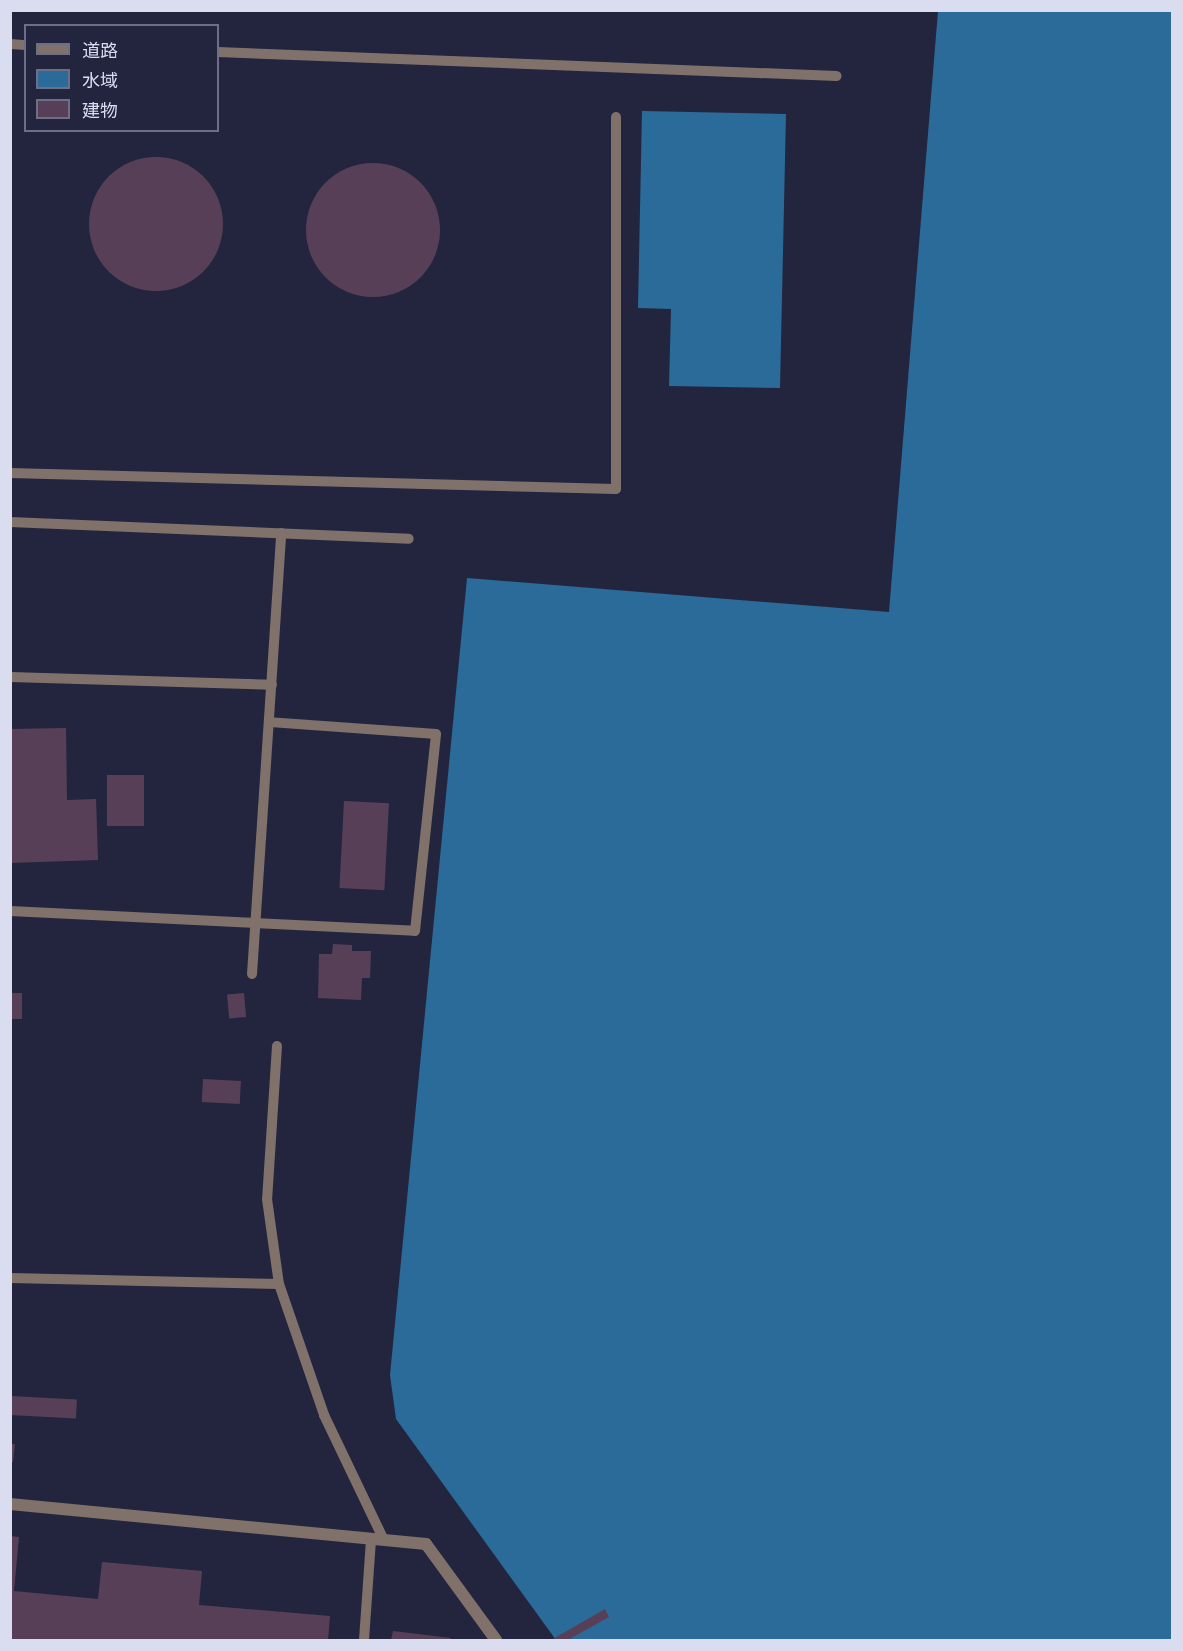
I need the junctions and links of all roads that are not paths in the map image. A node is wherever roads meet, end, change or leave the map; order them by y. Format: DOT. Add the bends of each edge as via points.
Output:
graph roads {
  1 [pos="219,52"];
  2 [pos="837,76"];
  3 [pos="616,117"];
  4 [pos="10,473"];
  5 [pos="10,522"];
  6 [pos="280,533"];
  7 [pos="409,539"];
  8 [pos="10,677"];
  9 [pos="272,685"];
  10 [pos="270,722"];
  11 [pos="10,911"];
  12 [pos="255,923"];
  13 [pos="252,974"];
  14 [pos="277,1046"];
  15 [pos="10,1278"];
  16 [pos="279,1284"];
  17 [pos="10,1504"];
  18 [pos="371,1539"];
  19 [pos="384,1540"];
  20 [pos="364,1641"];
  21 [pos="496,1641"];
  1 -- 2 [label="lane"];
  3 -- 4 [label="lane" via="616,489"];
  5 -- 6 [label="lane"];
  6 -- 7 [label="lane"];
  6 -- 9 [label="lane"];
  8 -- 9 [label="lane"];
  9 -- 10 [label="lane"];
  10 -- 12 [label="lane"];
  10 -- 12 [label="lane" via="436,734 415,931"];
  11 -- 12 [label="lane"];
  12 -- 13 [label="lane"];
  14 -- 16 [label="lane" via="267,1199"];
  15 -- 16 [label="lane"];
  16 -- 19 [label="lane" via="324,1415"];
  17 -- 18 [label="street"];
  18 -- 19 [label="street"];
  18 -- 20 [label="lane"];
  19 -- 21 [label="street" via="426,1544"];
}
